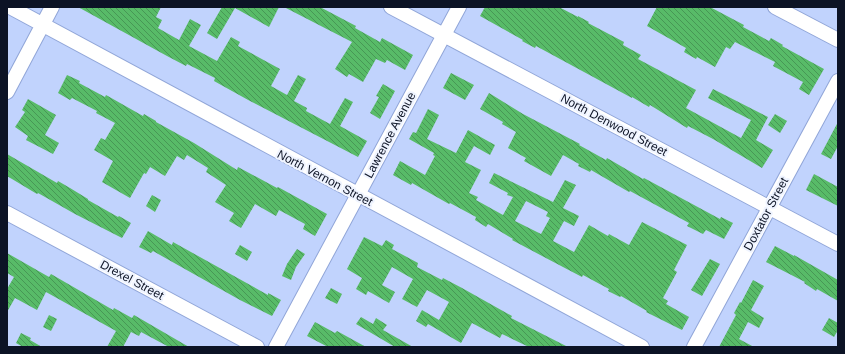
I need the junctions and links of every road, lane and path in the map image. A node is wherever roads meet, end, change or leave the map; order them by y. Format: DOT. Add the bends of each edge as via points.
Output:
graph roads {
  1 [pos="10,7"];
  2 [pos="52,7"];
  3 [pos="391,7"];
  4 [pos="459,7"];
  5 [pos="775,7"];
  6 [pos="43,25"];
  7 [pos="444,35"];
  8 [pos="838,40"];
  9 [pos="838,81"];
  10 [pos="7,92"];
  11 [pos="358,195"];
  12 [pos="770,208"];
  13 [pos="7,213"];
  14 [pos="838,244"];
  15 [pos="258,347"];
  16 [pos="276,347"];
  17 [pos="642,347"];
  18 [pos="694,347"];
  1 -- 6 [label="street, North Vernon Street"];
  2 -- 6 [label="street"];
  3 -- 7 [label="street, North Denwood Street"];
  4 -- 7 [label="street, Lawrence Avenue"];
  5 -- 8 [label="street"];
  6 -- 10 [label="street"];
  6 -- 11 [label="street, North Vernon Street"];
  7 -- 11 [label="street, Lawrence Avenue"];
  7 -- 12 [label="street, North Denwood Street"];
  9 -- 12 [label="street, Doxtator Street"];
  11 -- 16 [label="street, Lawrence Avenue"];
  11 -- 17 [label="street, North Vernon Street"];
  12 -- 14 [label="street, North Denwood Street"];
  12 -- 18 [label="street, Doxtator Street"];
  13 -- 15 [label="street, Drexel Street"];
}
